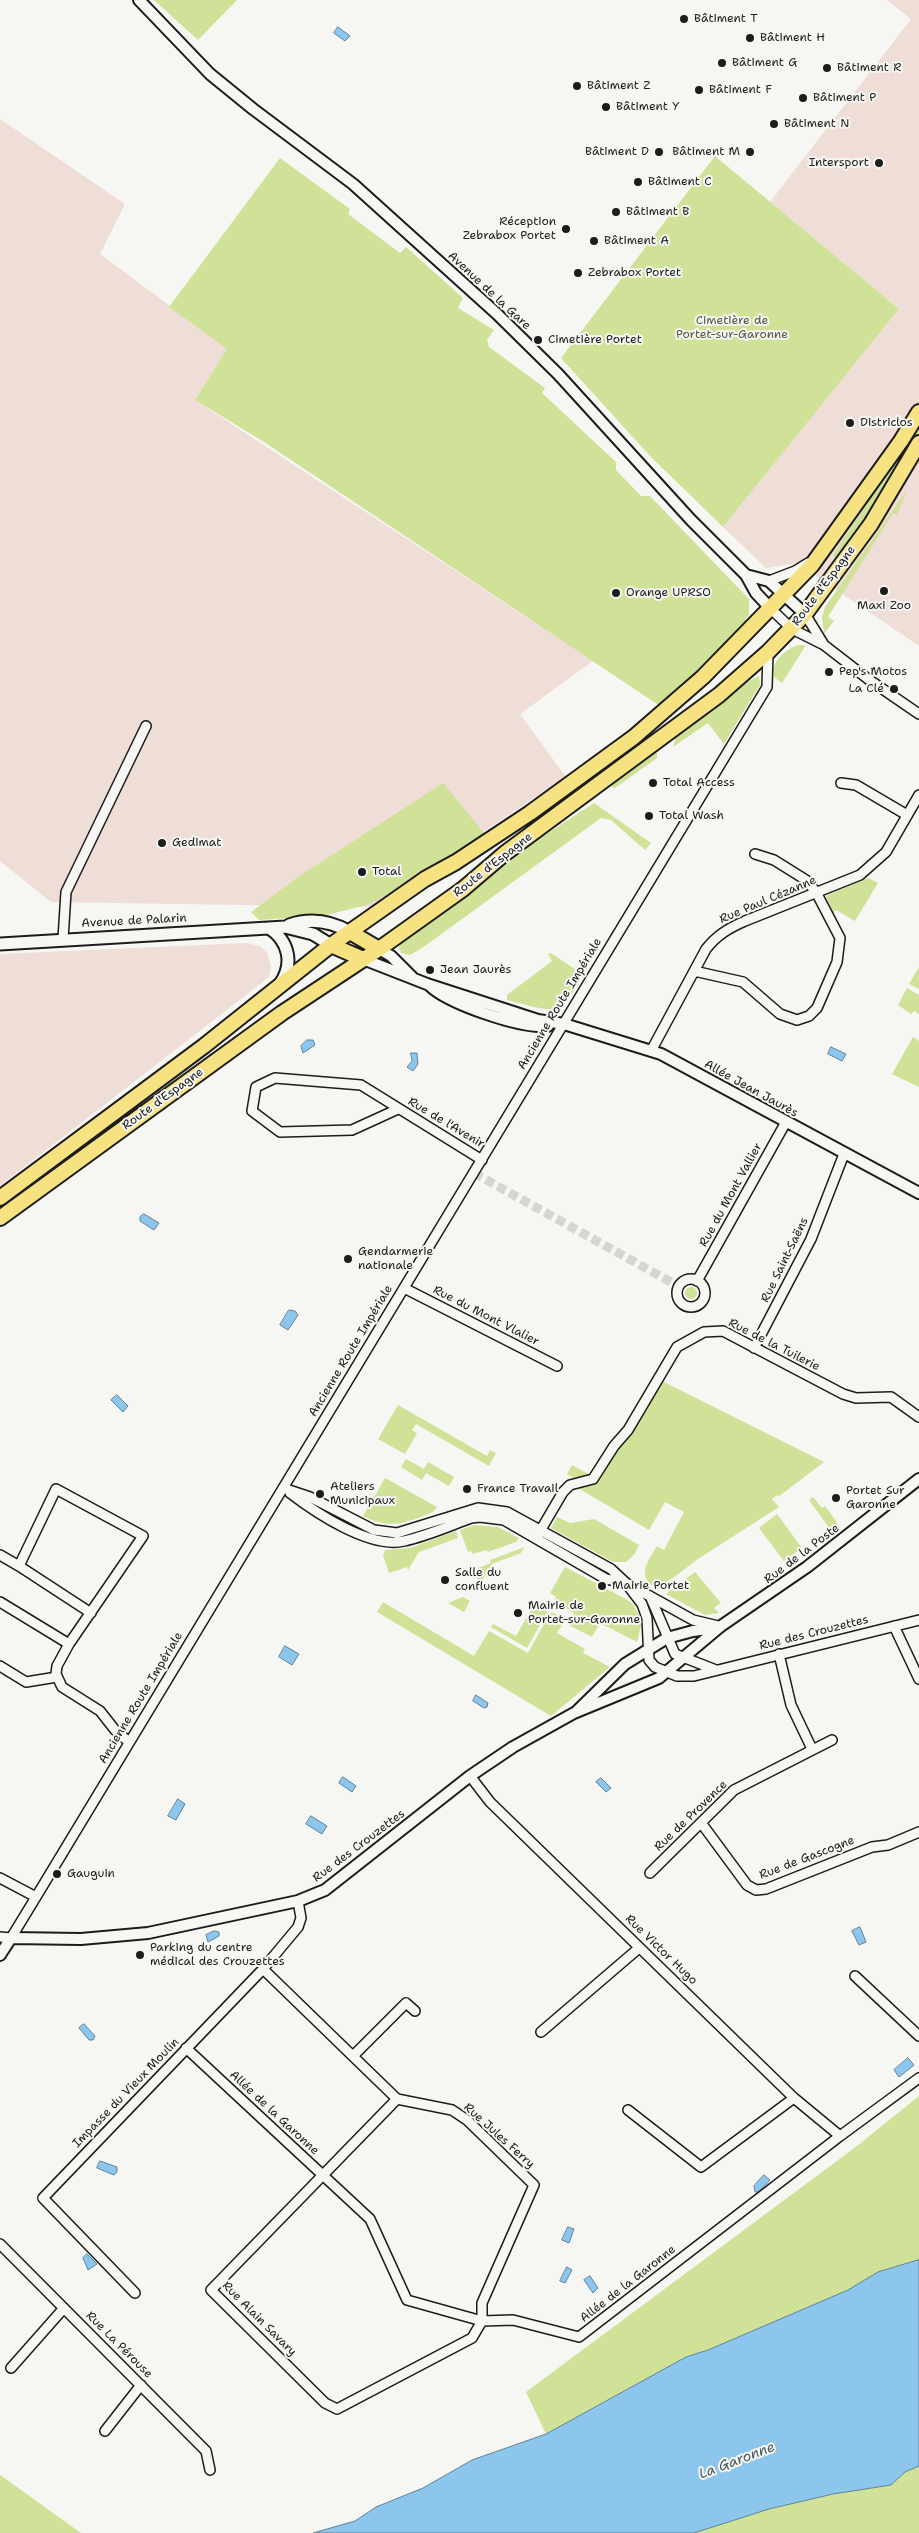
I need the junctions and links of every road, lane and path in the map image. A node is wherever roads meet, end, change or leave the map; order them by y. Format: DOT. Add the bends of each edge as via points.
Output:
graph roads {
  1 [pos="139,0"];
  2 [pos="919,412"];
  3 [pos="919,443"];
  4 [pos="818,556"];
  5 [pos="746,575"];
  6 [pos="769,581"];
  7 [pos="785,595"];
  8 [pos="771,609"];
  9 [pos="806,614"];
  10 [pos="789,632"];
  11 [pos="824,645"];
  12 [pos="768,652"];
  13 [pos="919,714"];
  14 [pos="146,726"];
  15 [pos="841,783"];
  16 [pos="919,795"];
  17 [pos="907,815"];
  18 [pos="756,854"];
  19 [pos="816,892"];
  20 [pos="285,927"];
  21 [pos="269,928"];
  22 [pos="350,932"];
  23 [pos="63,939"];
  24 [pos="0,944"];
  25 [pos="331,944"];
  26 [pos="379,949"];
  27 [pos="363,959"];
  28 [pos="694,971"];
  29 [pos="412,978"];
  30 [pos="275,990"];
  31 [pos="564,1024"];
  32 [pos="651,1051"];
  33 [pos="398,1109"];
  34 [pos="786,1122"];
  35 [pos="844,1154"];
  36 [pos="482,1160"];
  37 [pos="919,1193"];
  38 [pos="0,1198"];
  39 [pos="0,1218"];
  40 [pos="697,1281"];
  41 [pos="404,1288"];
  42 [pos="754,1348"];
  43 [pos="557,1366"];
  44 [pos="919,1417"];
  45 [pos="919,1479"];
  46 [pos="284,1488"];
  47 [pos="538,1535"];
  48 [pos="0,1555"];
  49 [pos="19,1566"];
  50 [pos="626,1583"];
  51 [pos="649,1595"];
  52 [pos="0,1602"];
  53 [pos="92,1613"];
  54 [pos="919,1620"];
  55 [pos="721,1626"];
  56 [pos="894,1626"];
  57 [pos="667,1638"];
  58 [pos="69,1644"];
  59 [pos="648,1651"];
  60 [pos="778,1654"];
  61 [pos="682,1658"];
  62 [pos="0,1666"];
  63 [pos="716,1670"];
  64 [pos="666,1672"];
  65 [pos="57,1677"];
  66 [pos="919,1679"];
  67 [pos="574,1713"];
  68 [pos="832,1740"];
  69 [pos="129,1742"];
  70 [pos="812,1749"];
  71 [pos="470,1776"];
  72 [pos="702,1824"];
  73 [pos="919,1832"];
  74 [pos="650,1873"];
  75 [pos="0,1878"];
  76 [pos="36,1897"];
  77 [pos="298,1901"];
  78 [pos="5,1938"];
  79 [pos="639,1948"];
  80 [pos="0,1955"];
  81 [pos="263,1969"];
  82 [pos="855,1976"];
  83 [pos="415,2011"];
  84 [pos="542,2032"];
  85 [pos="919,2036"];
  86 [pos="186,2048"];
  87 [pos="353,2056"];
  88 [pos="919,2078"];
  89 [pos="794,2098"];
  90 [pos="397,2099"];
  91 [pos="628,2110"];
  92 [pos="840,2136"];
  93 [pos="323,2176"];
  94 [pos="0,2244"];
  95 [pos="135,2293"];
  96 [pos="64,2308"];
  97 [pos="482,2321"];
  98 [pos="11,2368"];
  99 [pos="141,2385"];
  100 [pos="105,2431"];
  101 [pos="210,2470"];
  1 -- 5 [label="street, Avenue de la Gare" via="210,74 353,184 496,313 558,374 691,520"];
  2 -- 4 [label="main road, Route d'Espagne"];
  3 -- 9 [label="main road, Route d'Espagne" via="871,524"];
  4 -- 6 [label="street, Route d'Espagne" via="795,572"];
  4 -- 7 [label="main road, Route d'Espagne"];
  5 -- 6 [label="street"];
  5 -- 8 [label="street, Avenue de la Gare" via="756,593"];
  6 -- 7 [label="street"];
  7 -- 8 [label="main road, Route d'Espagne"];
  7 -- 9 [label="street"];
  8 -- 10 [label="street"];
  8 -- 22 [label="main road, Route d'Espagne" via="703,677 634,737 530,813 425,879"];
  9 -- 10 [label="main road, Route d'Espagne"];
  9 -- 11 [label="street"];
  10 -- 11 [label="street"];
  10 -- 12 [label="main road, Route d'Espagne"];
  11 -- 13 [label="street"];
  12 -- 26 [label="main road, Route d'Espagne" via="719,695"];
  12 -- 31 [label="street, Ancienne Route Impériale" via="767,687"];
  14 -- 23 [label="street" via="66,892"];
  15 -- 17 [label="street" via="856,785"];
  16 -- 17 [label="street, Rue Paul Cézanne"];
  17 -- 19 [label="street, Rue Paul Cézanne" via="886,852 860,875"];
  18 -- 19 [label="street" via="774,860 806,880"];
  19 -- 28 [label="street, Rue Paul Cézanne" via="728,928 706,949"];
  19 -- 28 [label="street" via="840,938 837,962 817,1008 809,1016 797,1020 780,1014 743,982"];
  20 -- 21 [label="main road, Avenue de Palarin"];
  20 -- 22 [label="main road, Avenue de Palarin" via="300,922 320,922"];
  20 -- 25 [label="main road, Avenue de Palarin" via="313,934"];
  21 -- 23 [label="main road, Avenue de Palarin"];
  21 -- 30 [label="main road" via="280,936 288,955 285,978"];
  22 -- 25 [label="main road, Route d'Espagne"];
  22 -- 26 [label="main road"];
  23 -- 24 [label="main road, Avenue de Palarin"];
  25 -- 27 [label="main road"];
  25 -- 30 [label="main road, Route d'Espagne"];
  26 -- 27 [label="main road, Route d'Espagne"];
  26 -- 29 [label="street, Allée Jean Jaurès" via="391,956"];
  27 -- 29 [label="street, Allée Jean Jaurès"];
  27 -- 39 [label="main road, Route d'Espagne" via="282,1013"];
  28 -- 32 [label="street, Rue Paul Cézanne"];
  29 -- 31 [label="street, Allée Jean Jaurès" via="538,1020"];
  30 -- 38 [label="main road, Route d'Espagne"];
  31 -- 32 [label="street, Allée Jean Jaurès"];
  31 -- 36 [label="street, Ancienne Route Impériale"];
  32 -- 34 [label="street, Allée Jean Jaurès"];
  33 -- 33 [label="street, Rue de l'Avenir" via="361,1086 275,1078 256,1087 252,1111 280,1132 352,1130"];
  33 -- 36 [label="street, Rue de l'Avenir"];
  34 -- 35 [label="street, Allée Jean Jaurès"];
  34 -- 40 [label="street, Rue du Mont Vallier"];
  35 -- 37 [label="street, Allée Jean Jaurès"];
  35 -- 42 [label="street, Rue Saint-Saëns" via="811,1239"];
  36 -- 41 [label="street, Ancienne Route Impériale"];
  41 -- 43 [label="street, Rue du Mont Vlalier"];
  41 -- 46 [label="street, Ancienne Route Impériale"];
  42 -- 44 [label="street, Rue de la Tuilerie" via="843,1394 856,1398 891,1398"];
  42 -- 47 [label="street, Rue de la Tuilerie" via="715,1330 683,1342 593,1479 570,1485 563,1492"];
  45 -- 55 [label="street, Rue de la Poste" via="807,1567"];
  46 -- 47 [label="street" via="306,1506 376,1541 404,1541 480,1517 504,1520"];
  46 -- 69 [label="street, Ancienne Route Impériale"];
  47 -- 50 [label="street" via="606,1579"];
  48 -- 49 [label="street"];
  49 -- 53 [label="street"];
  49 -- 53 [label="street" via="56,1489 143,1536"];
  50 -- 51 [label="street"];
  50 -- 59 [label="street" via="642,1604 647,1618"];
  51 -- 55 [label="street" via="693,1620"];
  51 -- 57 [label="street"];
  52 -- 58 [label="street"];
  53 -- 58 [label="street"];
  54 -- 56 [label="street, Rue des Crouzettes"];
  55 -- 57 [label="street, Rue de la Poste"];
  55 -- 61 [label="street, Rue de la Poste"];
  56 -- 60 [label="street, Rue des Crouzettes"];
  56 -- 66 [label="street"];
  57 -- 59 [label="street, Rue de la Poste"];
  57 -- 61 [label="street" via="675,1654"];
  58 -- 65 [label="street" via="57,1666"];
  59 -- 64 [label="street" via="649,1660"];
  59 -- 67 [label="street, Rue des Crouzettes" via="625,1664"];
  60 -- 63 [label="street, Rue des Crouzettes"];
  60 -- 70 [label="street" via="791,1705"];
  61 -- 63 [label="street"];
  61 -- 64 [label="street, Rue de la Poste"];
  62 -- 65 [label="street" via="26,1682"];
  63 -- 64 [label="street, Rue des Crouzettes" via="694,1676"];
  64 -- 67 [label="street, Rue des Crouzettes" via="659,1678"];
  65 -- 69 [label="street" via="62,1687 100,1711 114,1730"];
  67 -- 71 [label="street, Rue des Crouzettes" via="513,1747"];
  68 -- 70 [label="street, Rue de Provence"];
  69 -- 76 [label="street, Ancienne Route Impériale"];
  70 -- 72 [label="street, Rue de Provence" via="734,1790"];
  71 -- 77 [label="street, Rue des Crouzettes" via="325,1890"];
  71 -- 79 [label="street, Rue Victor Hugo" via="490,1802"];
  72 -- 73 [label="street, Rue de Gascogne" via="747,1886 756,1890 766,1889 872,1846 888,1846"];
  72 -- 74 [label="street, Rue de Provence"];
  75 -- 76 [label="street"];
  76 -- 78 [label="street, Ancienne Route Impériale"];
  77 -- 78 [label="street, Rue des Crouzettes" via="148,1933 81,1938"];
  77 -- 81 [label="street, Impasse du Vieux Moulin" via="302,1918 298,1927"];
  78 -- 80 [label="street, Ancienne Route Impériale"];
  79 -- 84 [label="street"];
  79 -- 89 [label="street, Rue Victor Hugo"];
  81 -- 86 [label="street, Impasse du Vieux Moulin"];
  81 -- 87 [label="street"];
  82 -- 85 [label="street"];
  83 -- 87 [label="street" via="406,2003"];
  86 -- 93 [label="street, Allée de la Garonne"];
  86 -- 95 [label="street, Impasse du Vieux Moulin" via="43,2198"];
  87 -- 90 [label="street"];
  88 -- 92 [label="street"];
  89 -- 91 [label="street" via="701,2167"];
  89 -- 92 [label="street, Rue Victor Hugo"];
  90 -- 93 [label="street, Rue Alain Savary"];
  90 -- 97 [label="street, Rue Jules Ferry" via="452,2110 467,2120 534,2185 482,2303"];
  92 -- 97 [label="street, Allée de la Garonne" via="579,2337 513,2320"];
  93 -- 97 [label="street, Allée de la Garonne" via="370,2219 407,2300"];
  93 -- 97 [label="street, Rue Alain Savary" via="211,2290 325,2403 338,2408 472,2338"];
  94 -- 96 [label="street, Rue La Pérouse"];
  96 -- 98 [label="street"];
  96 -- 99 [label="street, Rue La Pérouse"];
  99 -- 100 [label="street"];
  99 -- 101 [label="street, Rue La Pérouse" via="206,2451"];
}
